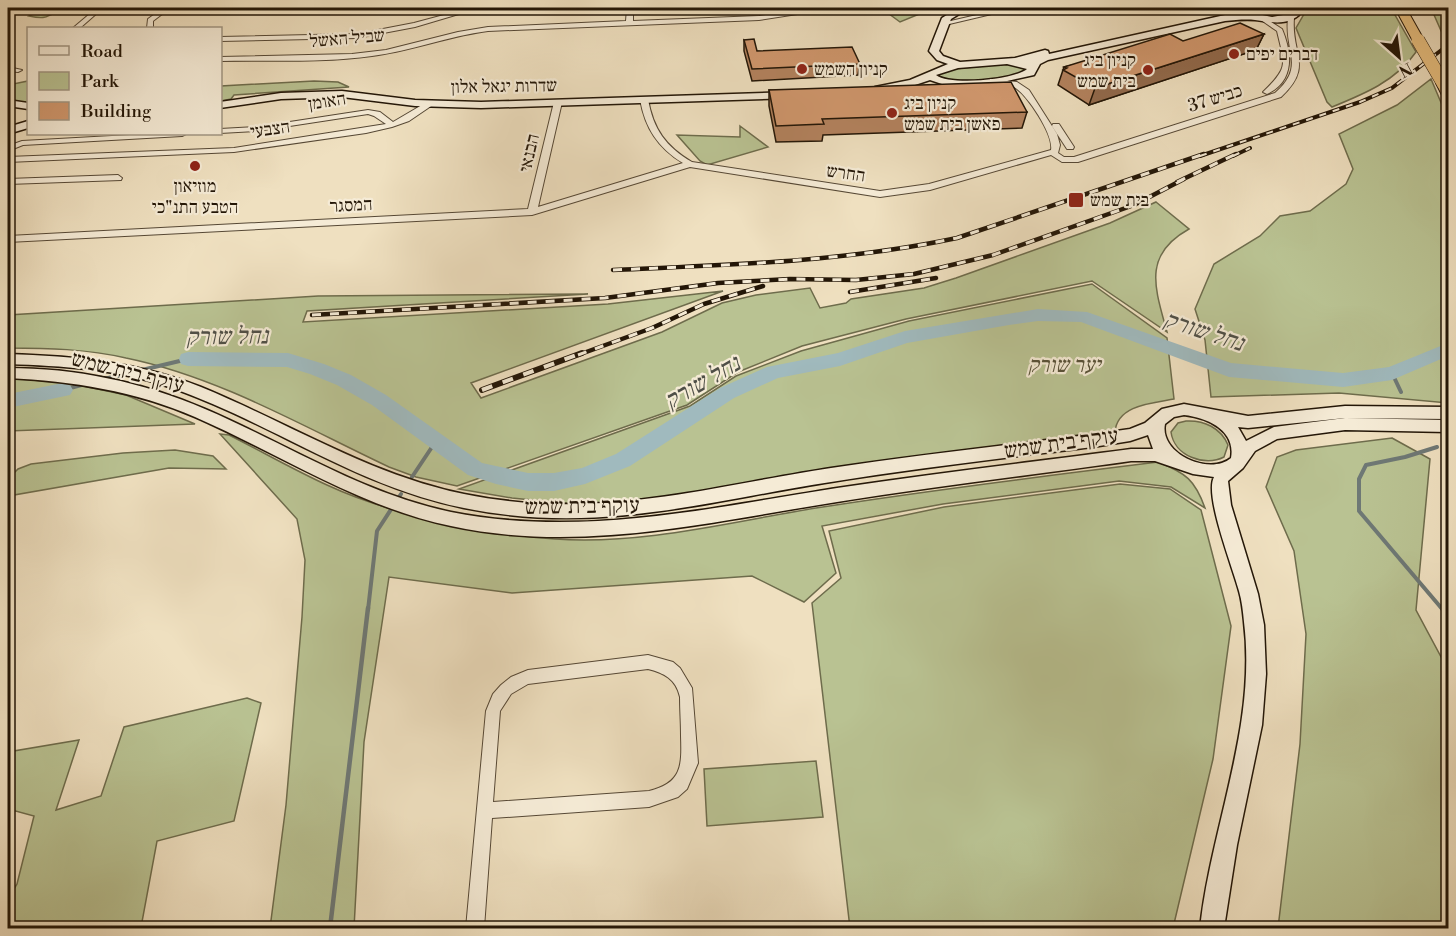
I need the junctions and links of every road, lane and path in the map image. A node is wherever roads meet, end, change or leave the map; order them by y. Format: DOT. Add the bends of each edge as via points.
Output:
graph roads {
  1 [pos="13,8"];
  2 [pos="106,8"];
  3 [pos="167,8"];
  4 [pos="476,8"];
  5 [pos="630,8"];
  6 [pos="833,8"];
  7 [pos="964,8"];
  8 [pos="1014,8"];
  9 [pos="1236,8"];
  10 [pos="1401,8"];
  11 [pos="22,11"];
  12 [pos="1291,13"];
  13 [pos="950,15"];
  14 [pos="1260,18"];
  15 [pos="629,24"];
  16 [pos="77,27"];
  17 [pos="150,27"];
  18 [pos="357,36"];
  19 [pos="222,39"];
  20 [pos="8,41"];
  21 [pos="8,56"];
  22 [pos="350,56"];
  23 [pos="222,59"];
  24 [pos="1015,61"];
  25 [pos="964,65"];
  26 [pos="8,69"];
  27 [pos="18,70"];
  28 [pos="1029,71"];
  29 [pos="931,75"];
  30 [pos="993,81"];
  31 [pos="948,85"];
  32 [pos="1446,89"];
  33 [pos="802,94"];
  34 [pos="644,99"];
  35 [pos="558,102"];
  36 [pos="8,103"];
  37 [pos="430,104"];
  38 [pos="222,105"];
  39 [pos="27,106"];
  40 [pos="8,110"];
  41 [pos="25,119"];
  42 [pos="392,125"];
  43 [pos="8,130"];
  44 [pos="222,131"];
  45 [pos="164,135"];
  46 [pos="8,149"];
  47 [pos="1055,150"];
  48 [pos="1075,151"];
  49 [pos="8,160"];
  50 [pos="1067,160"];
  51 [pos="690,164"];
  52 [pos="996,168"];
  53 [pos="118,178"];
  54 [pos="8,182"];
  55 [pos="532,212"];
  56 [pos="8,239"];
  57 [pos="8,359"];
  58 [pos="8,373"];
  59 [pos="1449,413"];
  60 [pos="1208,415"];
  61 [pos="1158,420"];
  62 [pos="1449,426"];
  63 [pos="1237,461"];
  64 [pos="1186,465"];
  65 [pos="1222,505"];
  66 [pos="485,811"];
  67 [pos="475,928"];
  68 [pos="1212,928"];
  1 -- 11 [label="street"];
  2 -- 16 [label="street"];
  3 -- 17 [label="street" via="150,20"];
  4 -- 18 [label="street"];
  5 -- 15 [label="street"];
  6 -- 15 [label="street, שביל האשל" via="759,18"];
  7 -- 13 [label="main road"];
  8 -- 13 [label="street" via="964,19"];
  9 -- 14 [label="main road"];
  9 -- 24 [label="main road"];
  10 -- 32 [label="highway, bridge"];
  12 -- 14 [label="main road" via="1279,20"];
  12 -- 48 [label="street, כביש 37" via="1289,27 1298,70 1291,84 1278,95"];
  13 -- 25 [label="main road" via="935,54"];
  13 -- 29 [label="main road" via="943,14 933,27 925,54 932,65"];
  14 -- 28 [label="main road" via="1225,18 1055,56 1040,60"];
  14 -- 48 [label="street, כביש 37" via="1280,30 1287,63 1286,74 1273,88 1246,101"];
  15 -- 22 [label="street, שביל האשל" via="470,31"];
  18 -- 19 [label="street"];
  18 -- 22 [label="street"];
  20 -- 21 [label="street"];
  22 -- 23 [label="street, שביל האשל"];
  24 -- 25 [label="main road"];
  24 -- 28 [label="main road"];
  25 -- 29 [label="main road" via="940,69"];
  26 -- 27 [label="street"];
  28 -- 30 [label="main road"];
  28 -- 48 [label="street" via="1028,82"];
  29 -- 31 [label="main road"];
  29 -- 31 [label="main road" via="906,85 866,91"];
  30 -- 31 [label="main road"];
  30 -- 47 [label="street" via="1014,84 1026,92 1053,134"];
  33 -- 34 [label="main road, שדרות יגאל אלון"];
  34 -- 35 [label="main road, שדרות יגאל אלון"];
  34 -- 51 [label="street" via="655,134 671,152"];
  35 -- 37 [label="main road, שדרות יגאל אלון"];
  35 -- 55 [label="street, הבנאי"];
  36 -- 39 [label="main road"];
  37 -- 38 [label="main road, שדרות יגאל אלון" via="342,94 281,96"];
  37 -- 42 [label="street"];
  40 -- 41 [label="main road"];
  41 -- 43 [label="main road"];
  42 -- 44 [label="street, האומן" via="368,112"];
  42 -- 49 [label="street, הצבעי" via="234,150"];
  45 -- 46 [label="street" via="22,143"];
  47 -- 48 [label="street, החרש"];
  47 -- 50 [label="street" via="1057,156"];
  47 -- 52 [label="street, החרש"];
  48 -- 50 [label="street, החרש"];
  50 -- 52 [label="street, החרש"];
  51 -- 52 [label="street, החרש" via="880,194 930,188"];
  51 -- 55 [label="street, המסגר"];
  53 -- 54 [label="street"];
  55 -- 56 [label="street, המסגר"];
  57 -- 61 [label="main road, עוקף בית שמש" via="85,363 157,378 407,486 460,501 547,511 661,506 830,475 1130,435"];
  58 -- 64 [label="main road, עוקף בית שמש" via="60,376 140,392 199,413 393,503 450,519 543,531 664,525 836,495 1131,455 1155,455"];
  59 -- 60 [label="main road" via="1345,412 1242,422"];
  60 -- 61 [label="main road" via="1178,410"];
  60 -- 63 [label="main road" via="1234,434 1240,444"];
  61 -- 64 [label="main road" via="1158,442 1169,455"];
  62 -- 63 [label="main road" via="1364,424 1280,432 1256,441"];
  63 -- 64 [label="main road" via="1225,470 1213,472"];
  63 -- 65 [label="main road" via="1220,481"];
  64 -- 65 [label="main road" via="1210,484"];
  65 -- 68 [label="main road" via="1249,594 1256,674 1252,725"];
  66 -- 66 [label="street" via="649,799 672,790 681,783 690,763 687,697 680,679 668,667 648,662 539,674 508,687 500,694 493,711"];
  66 -- 67 [label="street"];
}
